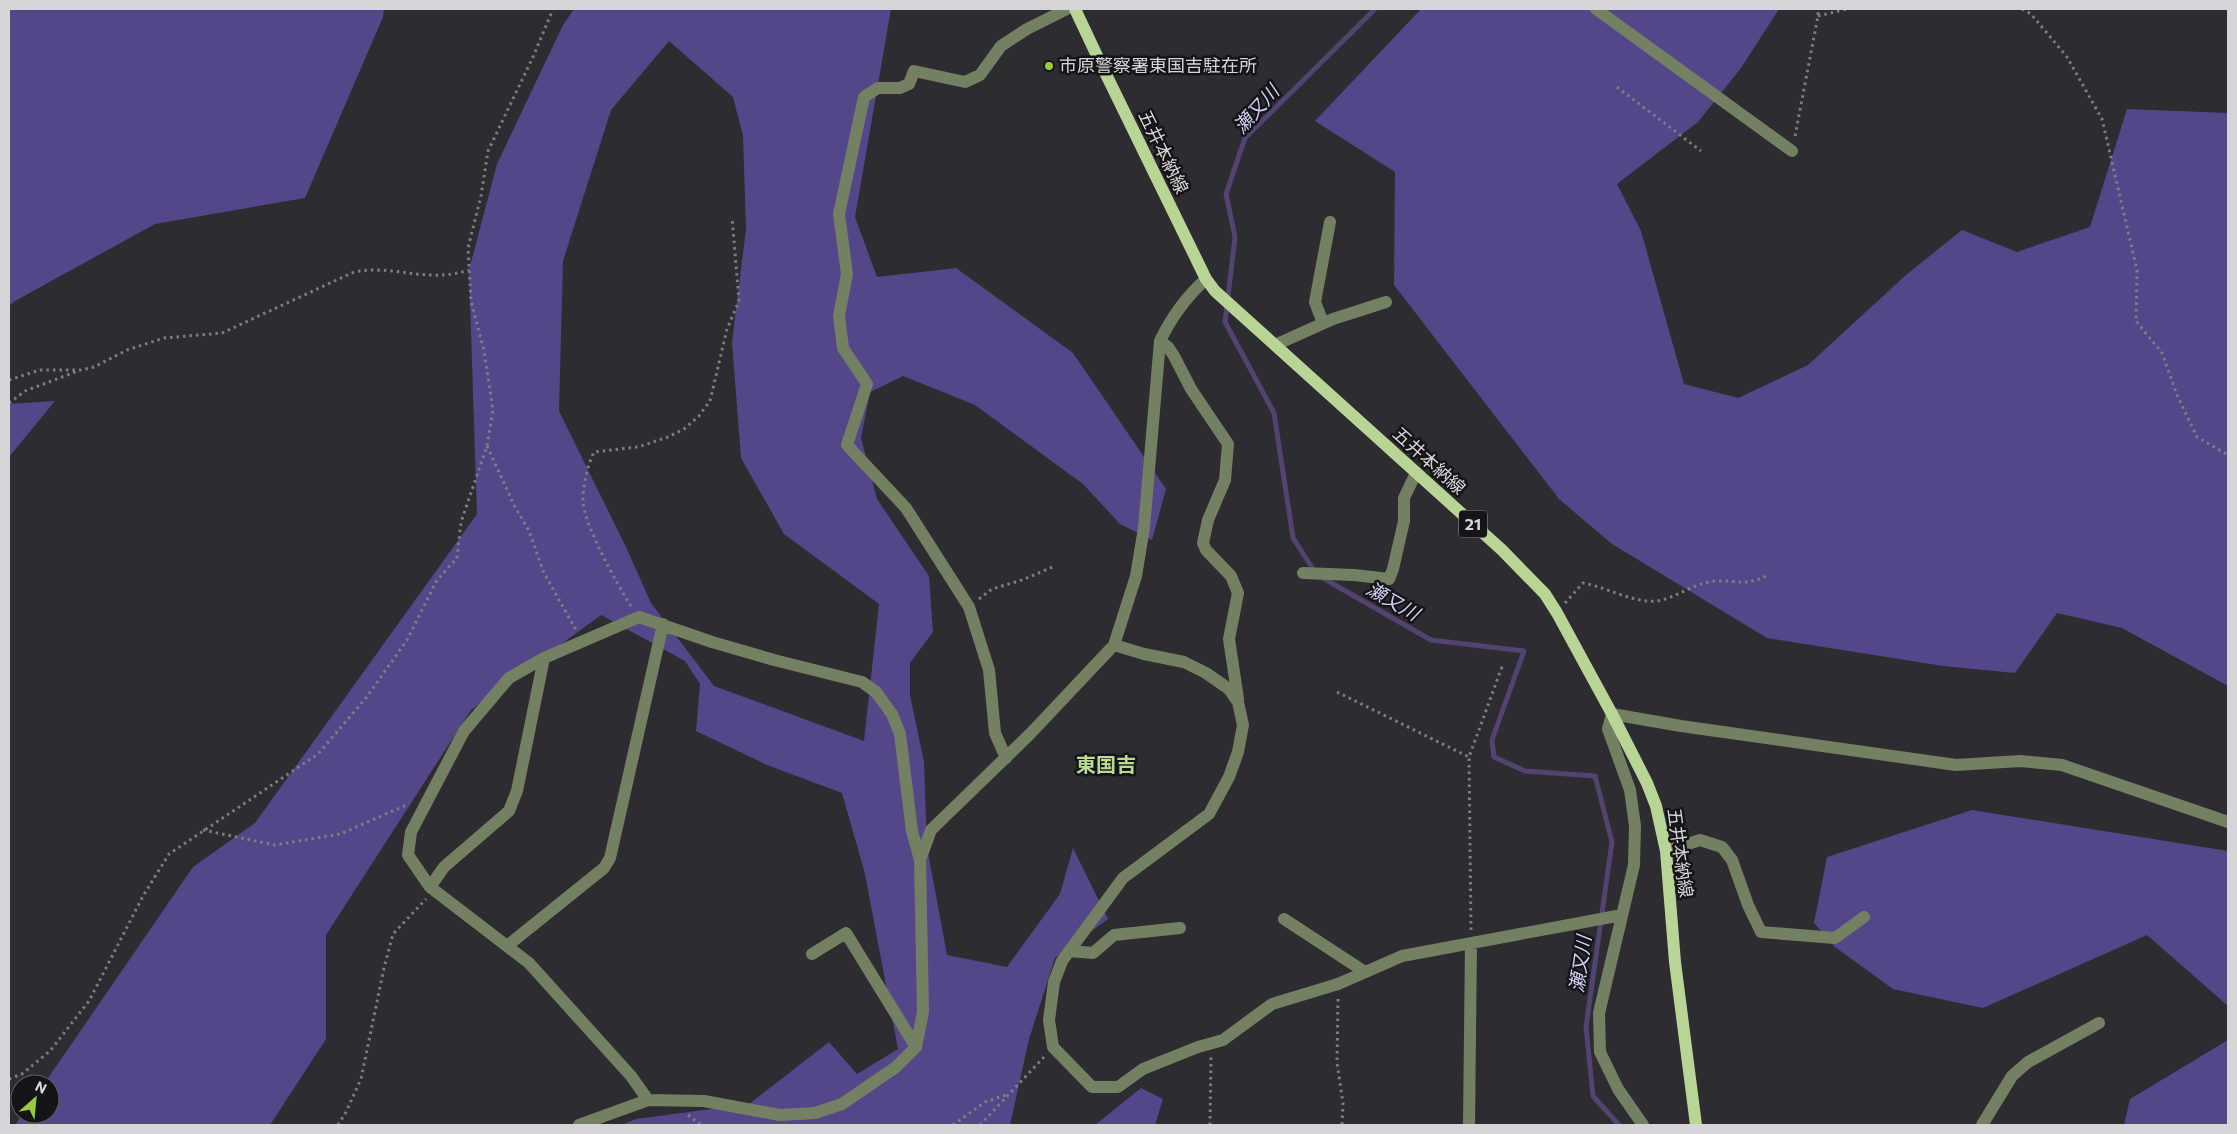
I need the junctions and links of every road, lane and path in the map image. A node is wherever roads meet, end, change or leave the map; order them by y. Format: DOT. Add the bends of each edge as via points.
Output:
graph roads {
  1 [pos="553,9"];
  2 [pos="1068,9"];
  3 [pos="1075,9"];
  4 [pos="1596,9"];
  5 [pos="1818,9"];
  6 [pos="1847,9"];
  7 [pos="2023,9"];
  8 [pos="1818,16"];
  9 [pos="1617,87"];
  10 [pos="1702,151"];
  11 [pos="1792,151"];
  12 [pos="732,217"];
  13 [pos="1330,222"];
  14 [pos="469,270"];
  15 [pos="1206,279"];
  16 [pos="1386,302"];
  17 [pos="1323,323"];
  18 [pos="1160,340"];
  19 [pos="1275,346"];
  20 [pos="81,370"];
  21 [pos="9,380"];
  22 [pos="9,403"];
  23 [pos="487,446"];
  24 [pos="2228,455"];
  25 [pos="1416,473"];
  26 [pos="1055,566"];
  27 [pos="1303,573"];
  28 [pos="1769,575"];
  29 [pos="968,607"];
  30 [pos="1557,614"];
  31 [pos="638,617"];
  32 [pos="663,624"];
  33 [pos="583,642"];
  34 [pos="1114,645"];
  35 [pos="544,658"];
  36 [pos="1503,664"];
  37 [pos="1337,692"];
  38 [pos="1238,702"];
  39 [pos="1612,714"];
  40 [pos="1469,756"];
  41 [pos="1006,758"];
  42 [pos="430,795"];
  43 [pos="2228,822"];
  44 [pos="202,830"];
  45 [pos="1666,851"];
  46 [pos="920,860"];
  47 [pos="430,887"];
  48 [pos="1622,915"];
  49 [pos="1864,917"];
  50 [pos="1284,919"];
  51 [pos="1180,928"];
  52 [pos="1471,943"];
  53 [pos="507,946"];
  54 [pos="1070,951"];
  55 [pos="812,954"];
  56 [pos="1365,972"];
  57 [pos="1338,984"];
  58 [pos="2099,1023"];
  59 [pos="1212,1043"];
  60 [pos="916,1047"];
  61 [pos="1054,1047"];
  62 [pos="9,1080"];
  63 [pos="1009,1094"];
  64 [pos="648,1100"];
  65 [pos="338,1125"];
  66 [pos="579,1125"];
  67 [pos="953,1125"];
  68 [pos="980,1125"];
  69 [pos="1210,1125"];
  70 [pos="1342,1125"];
  71 [pos="1469,1125"];
  72 [pos="1643,1125"];
  73 [pos="1696,1125"];
  74 [pos="1982,1125"];
  1 -- 14 [label="path" via="488,151 468,248"];
  2 -- 29 [label="street" via="1001,46 980,75 966,82 914,71 909,84 900,88 878,88 864,97 839,214 847,274 839,316 843,348 867,384 846,445 906,508"];
  3 -- 15 [label="main road, 五井本納線 / 21"];
  4 -- 11 [label="street"];
  5 -- 8 [label="path"];
  6 -- 8 [label="path"];
  7 -- 24 [label="path" via="2031,14 2067,57 2102,119 2137,270 2136,321 2162,354 2197,437"];
  8 -- 11 [label="path"];
  9 -- 10 [label="path"];
  12 -- 31 [label="path" via="739,301 726,329 710,400 699,416 668,437 638,447 594,452 586,474 582,503 591,529"];
  13 -- 17 [label="street" via="1316,302"];
  14 -- 20 [label="path" via="453,276 368,269 354,272 222,333 164,338"];
  14 -- 23 [label="path" via="471,301 484,351 493,410"];
  15 -- 18 [label="street" via="1173,315"];
  15 -- 19 [label="main road, 五井本納線 / 21"];
  16 -- 17 [label="street"];
  17 -- 19 [label="street"];
  18 -- 34 [label="street" via="1144,528 1136,576"];
  18 -- 38 [label="street" via="1174,356 1191,389 1228,444 1225,480 1208,520 1203,543 1231,576 1238,593 1229,639"];
  19 -- 25 [label="main road, 五井本納線 / 21"];
  20 -- 21 [label="path" via="40,370"];
  20 -- 22 [label="path" via="26,391"];
  23 -- 33 [label="path" via="529,531 544,573"];
  23 -- 44 [label="path" via="461,522 457,558 437,580 407,640 366,698 318,754"];
  25 -- 27 [label="street" via="1404,498 1404,521 1389,579 1354,574"];
  25 -- 30 [label="main road, 五井本納線 / 21" via="1521,568 1545,594"];
  26 -- 29 [label="path" via="992,589"];
  28 -- 30 [label="path" via="1753,582 1716,581 1661,600 1638,599 1583,583"];
  29 -- 41 [label="street" via="989,670 995,733"];
  30 -- 39 [label="main road, 五井本納線 / 21"];
  31 -- 32 [label="street"];
  31 -- 33 [label="street"];
  32 -- 46 [label="street" via="712,642 862,682 876,692 892,714 900,734 912,831"];
  32 -- 53 [label="street" via="610,858 604,868"];
  33 -- 35 [label="street"];
  34 -- 38 [label="street" via="1184,662 1229,689"];
  34 -- 41 [label="street"];
  35 -- 42 [label="street" via="509,678 464,731"];
  35 -- 47 [label="street" via="510,811 444,867"];
  36 -- 40 [label="path"];
  37 -- 40 [label="path"];
  38 -- 54 [label="street" via="1242,725 1238,752 1209,814 1123,878"];
  39 -- 43 [label="street" via="1956,765 2020,761 2062,765"];
  39 -- 45 [label="main road, 五井本納線 / 21" via="1647,783"];
  39 -- 48 [label="street" via="1608,730 1630,790 1635,826 1634,865"];
  40 -- 52 [label="path"];
  41 -- 46 [label="street" via="931,830"];
  42 -- 44 [label="path" via="340,834 275,845"];
  42 -- 47 [label="street" via="411,832 408,855"];
  44 -- 62 [label="path" via="169,854 143,896 89,1001 69,1028 50,1051 22,1074"];
  45 -- 49 [label="street" via="1700,840 1722,847 1732,860 1760,932 1835,938"];
  45 -- 73 [label="main road, 五井本納線 / 21" via="1675,962"];
  46 -- 60 [label="street" via="923,1012"];
  47 -- 53 [label="street"];
  47 -- 65 [label="path" via="424,902 393,934 361,1079"];
  48 -- 52 [label="street"];
  48 -- 72 [label="street" via="1599,1013 1600,1052 1618,1089"];
  50 -- 56 [label="street"];
  51 -- 54 [label="street" via="1114,935 1093,953"];
  52 -- 56 [label="street" via="1402,956"];
  52 -- 71 [label="street"];
  53 -- 64 [label="street" via="529,963 632,1076"];
  54 -- 61 [label="street" via="1062,961 1054,982 1049,1020"];
  55 -- 60 [label="street" via="846,933"];
  56 -- 57 [label="street"];
  57 -- 59 [label="street" via="1272,1004 1223,1040"];
  57 -- 70 [label="path" via="1337,1063 1343,1103"];
  58 -- 74 [label="street" via="2028,1062 2012,1076"];
  59 -- 61 [label="street" via="1143,1069 1118,1087 1092,1087"];
  59 -- 69 [label="path"];
  60 -- 64 [label="street" via="896,1067 842,1104 815,1113 780,1115 704,1101"];
  61 -- 63 [label="path"];
  63 -- 67 [label="path" via="985,1102"];
  63 -- 68 [label="path"];
  64 -- 66 [label="street"];
}
